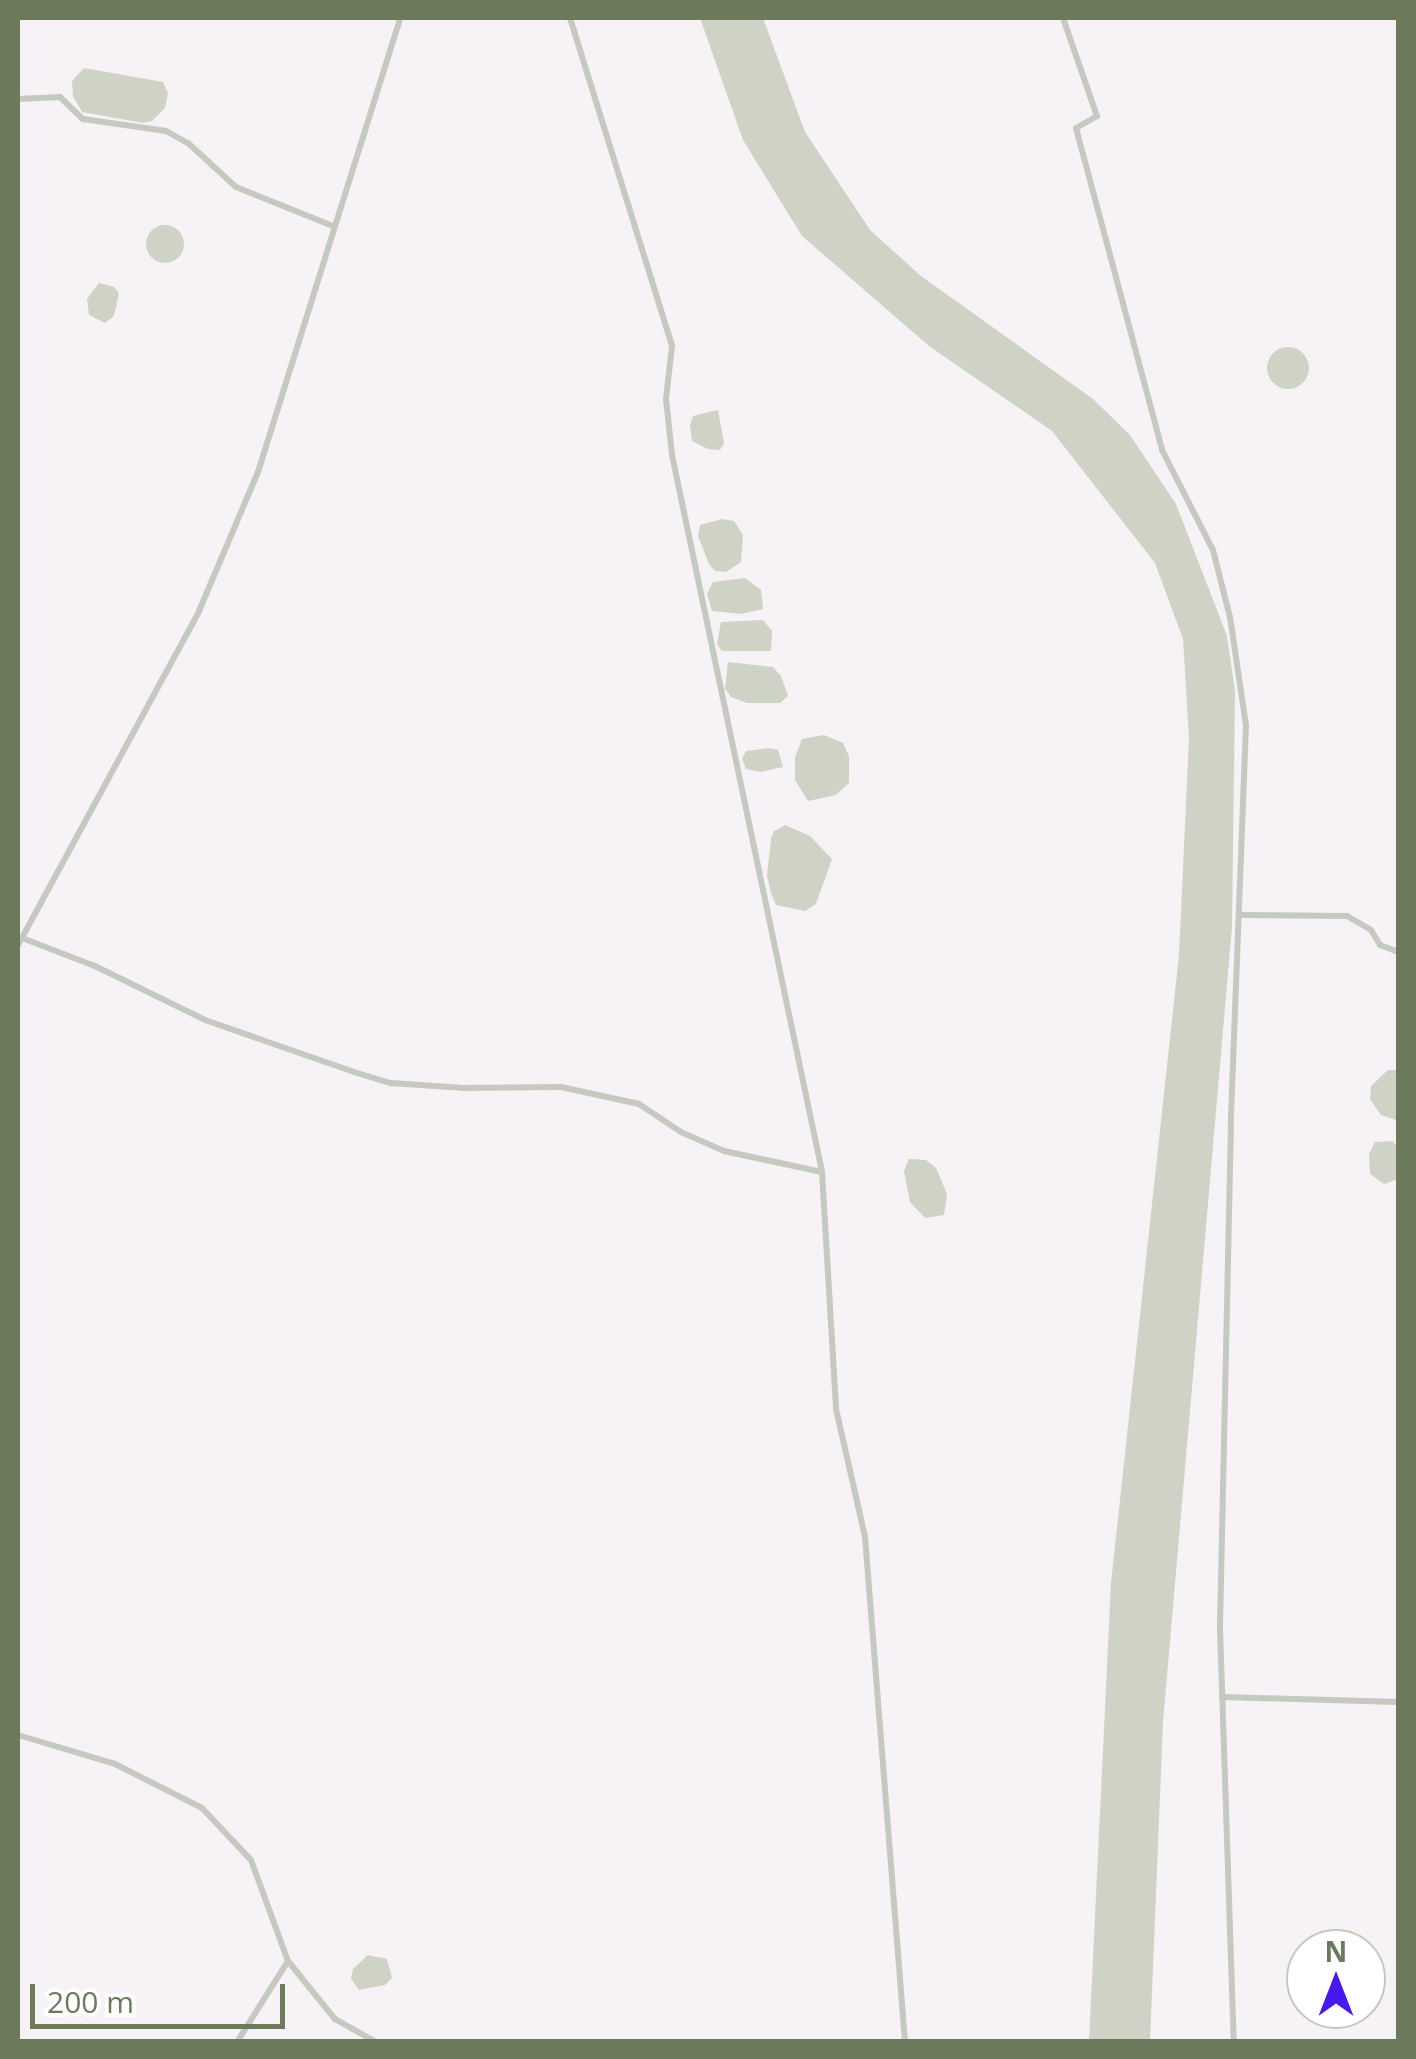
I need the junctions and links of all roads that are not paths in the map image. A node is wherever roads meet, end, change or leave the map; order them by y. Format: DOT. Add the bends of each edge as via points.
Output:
graph roads {
  1 [pos="400,18"];
  2 [pos="570,18"];
  3 [pos="1062,18"];
  4 [pos="18,99"];
  5 [pos="333,226"];
  6 [pos="1241,915"];
  7 [pos="20,942"];
  8 [pos="1398,952"];
  9 [pos="822,1172"];
  10 [pos="1222,1697"];
  11 [pos="1398,1702"];
  12 [pos="18,1735"];
  13 [pos="288,1962"];
  14 [pos="237,2042"];
  15 [pos="376,2042"];
  16 [pos="904,2042"];
  17 [pos="1234,2042"];
  1 -- 5 [label="street"];
  2 -- 9 [label="street" via="672,346 666,399 672,455"];
  3 -- 6 [label="street" via="1097,116 1076,128 1162,450 1213,550 1230,617 1246,726"];
  4 -- 5 [label="street" via="60,97 83,119 166,131 236,187"];
  5 -- 7 [label="street" via="258,472 199,611"];
  6 -- 8 [label="street" via="1346,916"];
  6 -- 10 [label="street" via="1228,1241"];
  7 -- 9 [label="street" via="96,966 205,1020 354,1072 464,1088 561,1087 639,1104 724,1151"];
  9 -- 16 [label="street" via="836,1410 864,1536"];
  10 -- 11 [label="street"];
  10 -- 17 [label="street"];
  12 -- 13 [label="street" via="115,1764 202,1808 251,1860"];
  13 -- 14 [label="street"];
  13 -- 15 [label="street" via="335,2020"];
}
